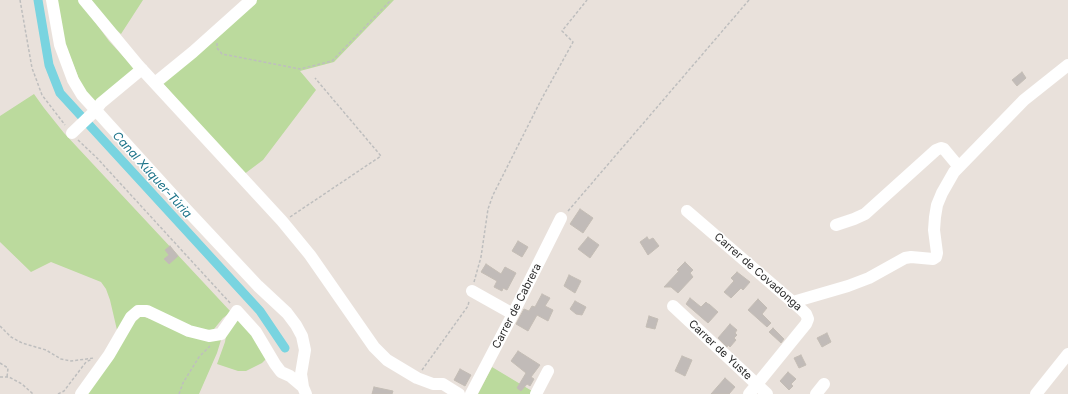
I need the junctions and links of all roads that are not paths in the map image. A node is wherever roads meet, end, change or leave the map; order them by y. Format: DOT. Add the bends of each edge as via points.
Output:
graph roads {
  1 [pos="52,0"];
  2 [pos="84,0"];
  3 [pos="252,0"];
  4 [pos="1068,66"];
  5 [pos="142,69"];
  6 [pos="155,83"];
  7 [pos="96,111"];
  8 [pos="72,133"];
  9 [pos="959,167"];
  10 [pos="687,211"];
  11 [pos="561,218"];
  12 [pos="836,225"];
  13 [pos="472,291"];
  14 [pos="793,302"];
  15 [pos="673,306"];
  16 [pos="513,314"];
  17 [pos="1068,354"];
  18 [pos="548,371"];
  19 [pos="824,384"];
  20 [pos="435,389"];
  21 [pos="753,389"];
  22 [pos="305,390"];
  23 [pos="82,394"];
  24 [pos="459,394"];
  25 [pos="471,394"];
  26 [pos="536,394"];
  27 [pos="767,394"];
  28 [pos="816,394"];
  29 [pos="1036,394"];
  1 -- 7 [label="street" via="66,64 82,95"];
  2 -- 5 [label="street"];
  3 -- 6 [label="street"];
  4 -- 9 [label="street" via="1024,100"];
  5 -- 6 [label="street"];
  5 -- 7 [label="street" via="101,103"];
  6 -- 20 [label="street" via="282,221 310,255 374,347 387,360 417,378 433,384"];
  7 -- 8 [label="street"];
  7 -- 22 [label="street" via="296,325 305,350 301,374"];
  9 -- 12 [label="street" via="944,149 940,148 865,214"];
  9 -- 14 [label="street" via="948,182 937,205 934,230 936,257 905,258 848,286"];
  10 -- 14 [label="street, Carrer de Covadonga"];
  11 -- 16 [label="street, Carrer de Cabrera"];
  13 -- 16 [label="street"];
  14 -- 21 [label="street, Carrer de Covadonga" via="806,314 806,324"];
  15 -- 21 [label="street, Carrer de Yuste"];
  16 -- 25 [label="street, Carrer de Cabrera"];
  17 -- 29 [label="street"];
  18 -- 26 [label="street"];
  19 -- 28 [label="street"];
  20 -- 24 [label="street" via="443,384"];
  21 -- 27 [label="street, Carrer de Yuste"];
  22 -- 23 [label="street" via="290,376 281,372 256,332 237,312 221,334 209,336 189,331 147,311 138,311 100,360"];
}
